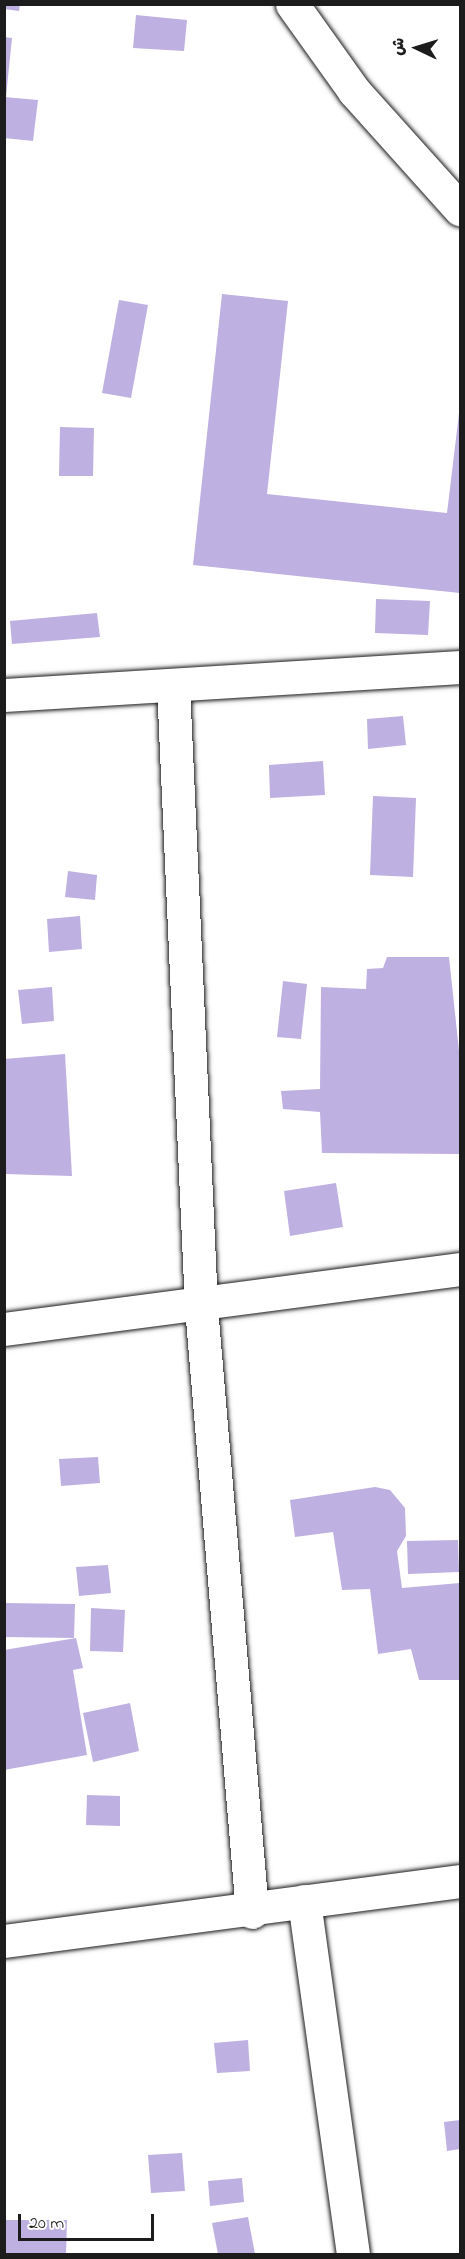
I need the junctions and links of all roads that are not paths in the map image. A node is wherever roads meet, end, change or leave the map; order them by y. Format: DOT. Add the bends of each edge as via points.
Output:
graph roads {
  1 [pos="292,4"];
  2 [pos="460,209"];
  3 [pos="460,667"];
  4 [pos="174,685"];
  5 [pos="4,695"];
  6 [pos="460,1269"];
  7 [pos="201,1307"];
  8 [pos="4,1329"];
  9 [pos="460,1881"];
  10 [pos="304,1901"];
  11 [pos="252,1912"];
  12 [pos="4,1941"];
  13 [pos="353,2254"];
  1 -- 2 [label="street" via="354,91"];
  3 -- 4 [label="street"];
  4 -- 5 [label="street"];
  4 -- 7 [label="street"];
  6 -- 7 [label="street"];
  7 -- 8 [label="street"];
  7 -- 11 [label="street"];
  9 -- 10 [label="street"];
  10 -- 11 [label="street"];
  10 -- 13 [label="street"];
  11 -- 12 [label="street"];
}
